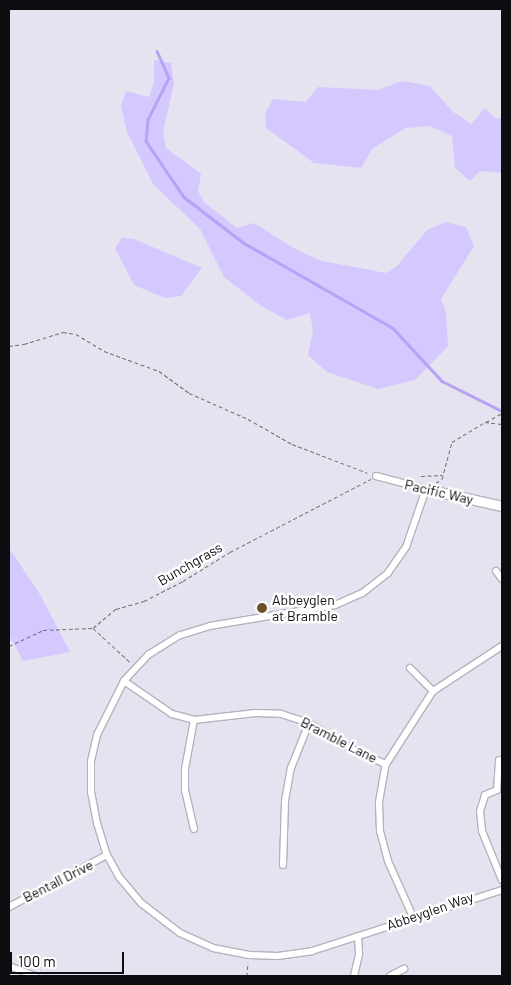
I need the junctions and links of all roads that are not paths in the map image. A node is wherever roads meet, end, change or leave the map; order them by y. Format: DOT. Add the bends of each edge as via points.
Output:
graph roads {
  1 [pos="376,476"];
  2 [pos="426,489"];
  3 [pos="502,506"];
  4 [pos="496,571"];
  5 [pos="502,578"];
  6 [pos="502,646"];
  7 [pos="410,668"];
  8 [pos="124,681"];
  9 [pos="432,691"];
  10 [pos="194,720"];
  11 [pos="309,723"];
  12 [pos="499,760"];
  13 [pos="386,764"];
  14 [pos="500,790"];
  15 [pos="194,829"];
  16 [pos="107,855"];
  17 [pos="284,865"];
  18 [pos="502,880"];
  19 [pos="502,890"];
  20 [pos="9,906"];
  21 [pos="412,917"];
  22 [pos="358,936"];
  23 [pos="9,966"];
  24 [pos="404,969"];
  25 [pos="35,976"];
  26 [pos="354,976"];
  27 [pos="390,976"];
  1 -- 2 [label="street, Pacific Way"];
  2 -- 3 [label="street, Pacific Way"];
  2 -- 8 [label="street, Abbeyglen Way" via="406,547 388,573 362,593 335,604 210,626 180,635 149,654"];
  4 -- 5 [label="street"];
  6 -- 9 [label="street"];
  7 -- 9 [label="street"];
  8 -- 10 [label="street, Bramble Lane" via="172,714"];
  8 -- 16 [label="street, Abbeyglen Way" via="96,735 91,761 93,799"];
  9 -- 13 [label="street"];
  10 -- 11 [label="street, Bramble Lane" via="256,713 281,714"];
  10 -- 15 [label="street" via="185,769 185,791"];
  11 -- 13 [label="street, Bramble Lane" via="354,750"];
  11 -- 17 [label="street" via="291,768 285,801"];
  12 -- 14 [label="street"];
  13 -- 21 [label="street" via="379,802 380,830 388,860"];
  14 -- 18 [label="street" via="485,795 480,811 482,831"];
  16 -- 20 [label="street, Bentall Drive"];
  16 -- 22 [label="street, Abbeyglen Way" via="120,878 141,903 180,933 213,948 250,956 278,956 312,951"];
  19 -- 21 [label="street, Abbeyglen Way"];
  21 -- 22 [label="street, Abbeyglen Way"];
  22 -- 26 [label="street" via="359,954"];
  23 -- 25 [label="street"];
  24 -- 27 [label="street"];
}
